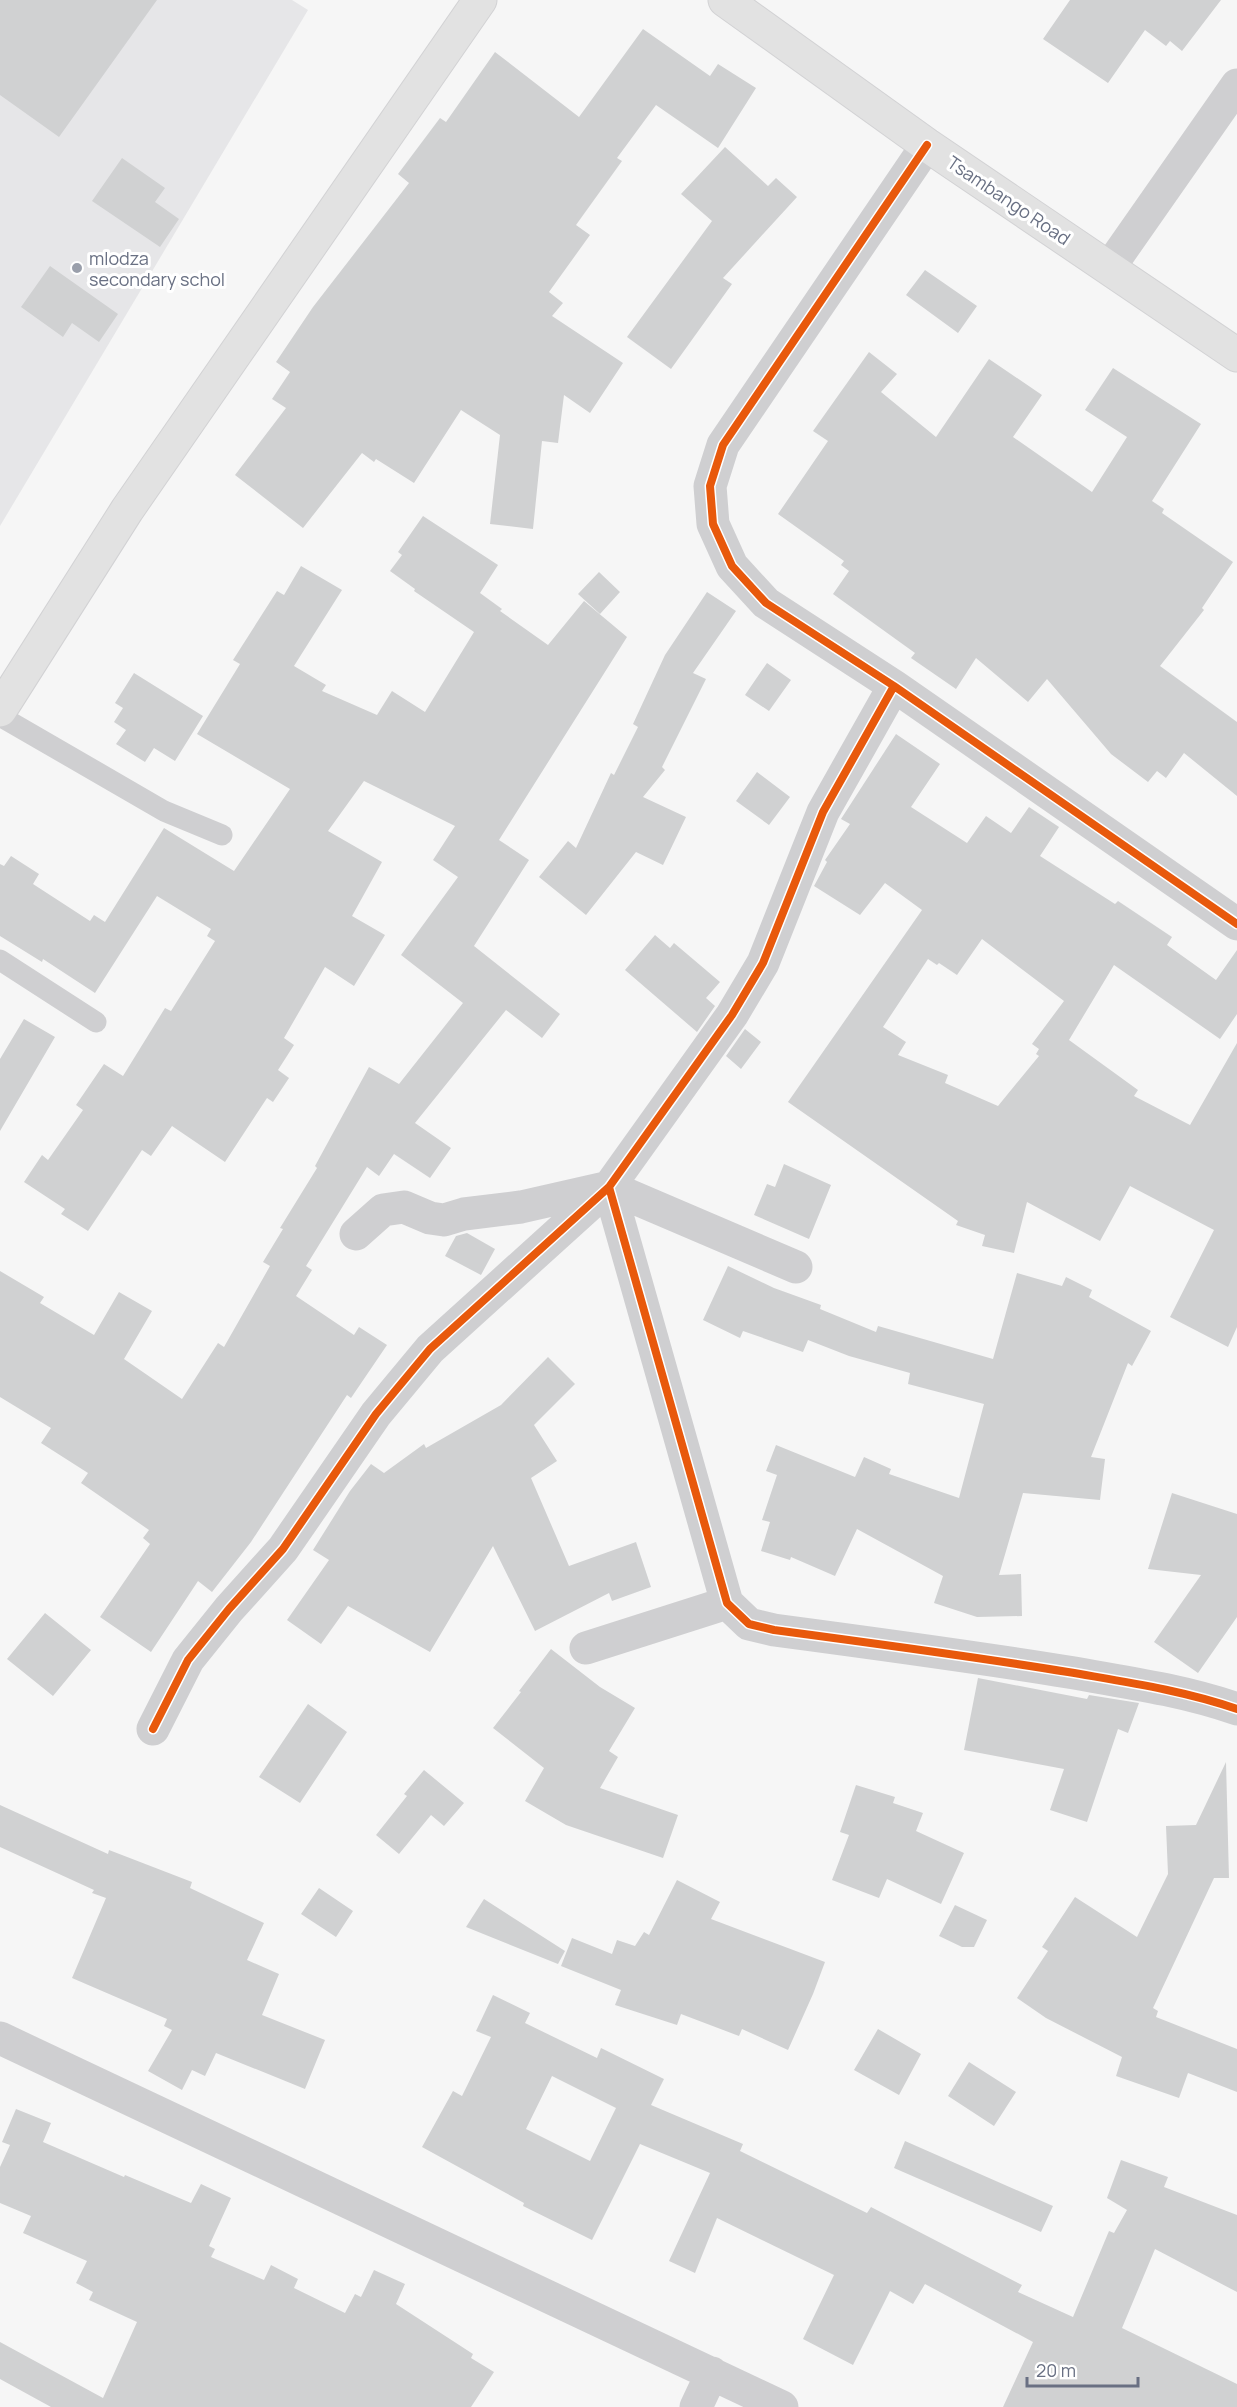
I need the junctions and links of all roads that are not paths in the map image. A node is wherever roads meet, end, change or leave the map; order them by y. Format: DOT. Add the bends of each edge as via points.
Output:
graph roads {
  1 [pos="480,0"];
  2 [pos="725,0"];
  3 [pos="1237,85"];
  4 [pos="927,145"];
  5 [pos="1109,268"];
  6 [pos="1237,355"];
  7 [pos="894,686"];
  8 [pos="0,710"];
  9 [pos="0,716"];
  10 [pos="222,835"];
  11 [pos="1237,924"];
  12 [pos="0,960"];
  13 [pos="96,1022"];
  14 [pos="609,1187"];
  15 [pos="356,1234"];
  16 [pos="796,1268"];
  17 [pos="727,1603"];
  18 [pos="586,1648"];
  19 [pos="1237,1709"];
  20 [pos="153,1729"];
  21 [pos="0,2038"];
  22 [pos="712,2373"];
  23 [pos="696,2407"];
  24 [pos="782,2407"];
  1 -- 8 [label="street" via="128,510"];
  2 -- 4 [label="street, Tsambango Road"];
  3 -- 5 [label="street"];
  4 -- 5 [label="street, Tsambango Road"];
  4 -- 7 [label="street" via="723,446 710,486 713,524 732,566 745,581 766,603"];
  5 -- 6 [label="street, Tsambango Road"];
  7 -- 11 [label="street"];
  7 -- 14 [label="street" via="823,812 763,963 732,1015"];
  9 -- 10 [label="lane" via="164,811"];
  12 -- 13 [label="lane"];
  14 -- 15 [label="street" via="444,1220 404,1207 383,1210"];
  14 -- 16 [label="street"];
  14 -- 17 [label="street"];
  14 -- 20 [label="street" via="430,1349 376,1414 283,1549 188,1660"];
  17 -- 18 [label="street"];
  17 -- 19 [label="street" via="749,1624 774,1630 989,1659 1162,1688"];
  21 -- 22 [label="street"];
  22 -- 23 [label="street"];
  22 -- 24 [label="street"];
}
